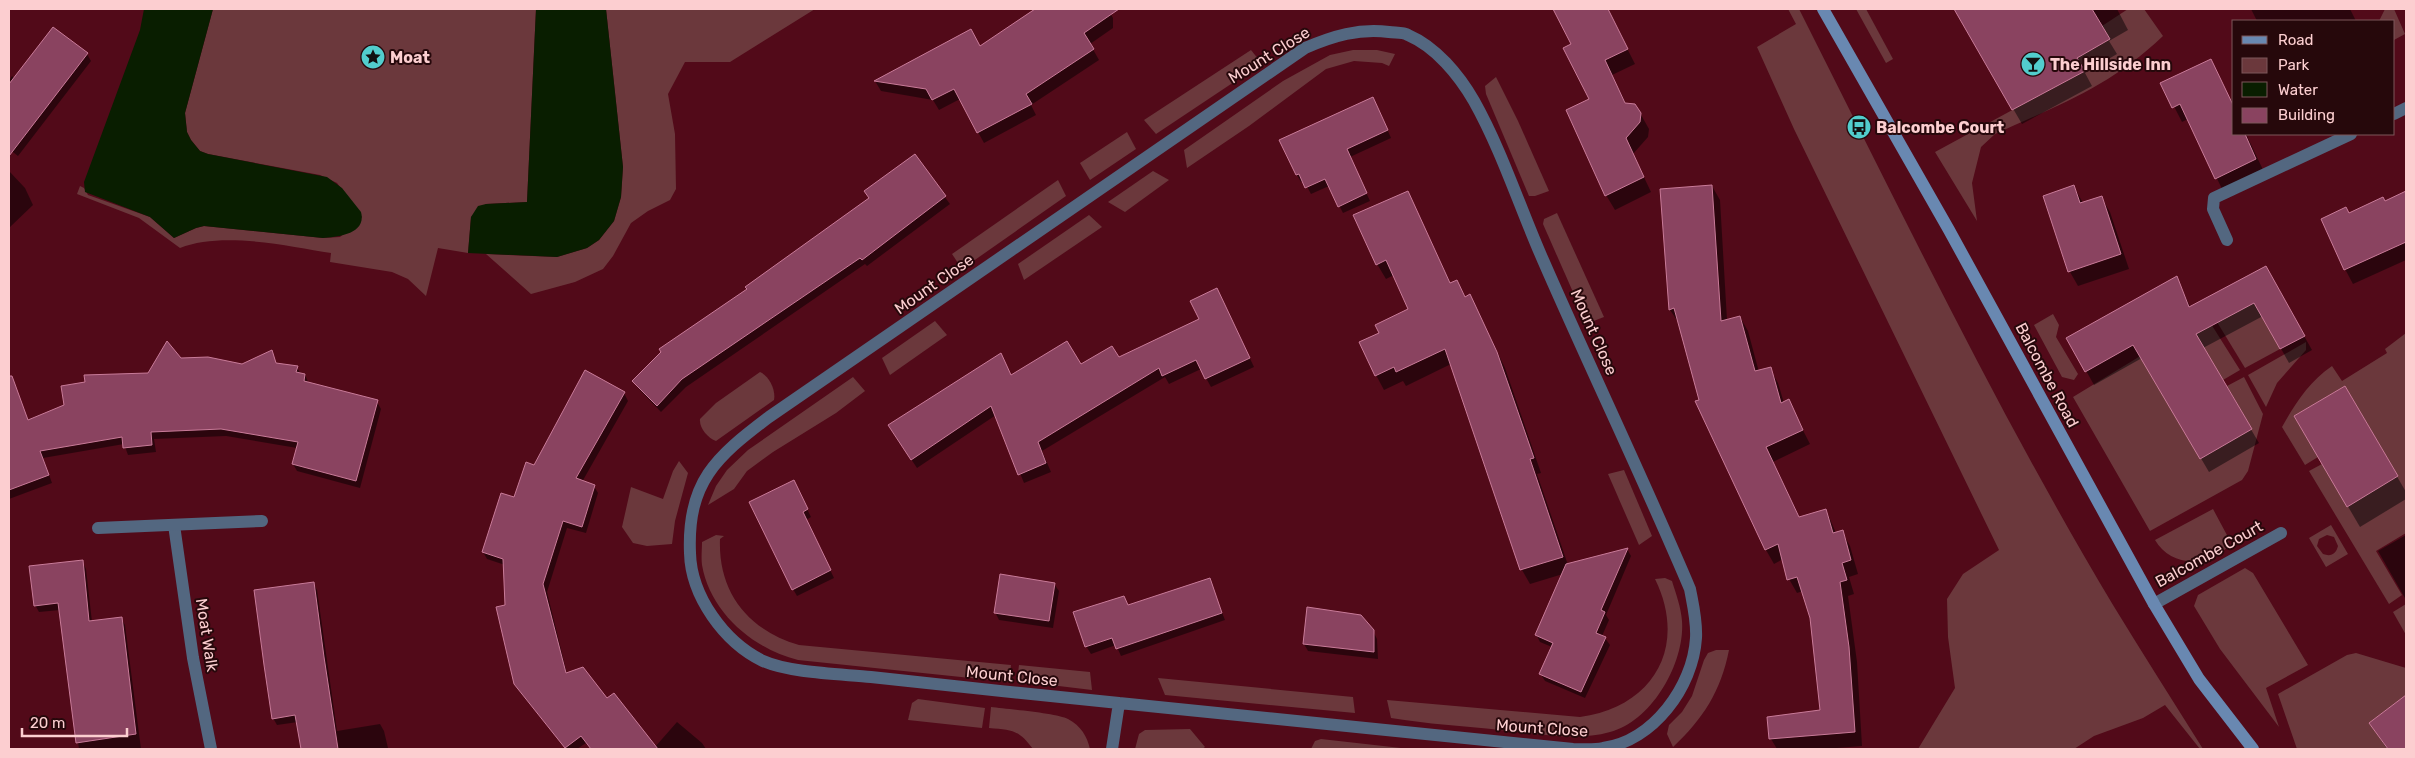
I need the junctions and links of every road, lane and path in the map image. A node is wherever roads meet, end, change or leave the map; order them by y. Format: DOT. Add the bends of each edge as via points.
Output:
graph roads {
  1 [pos="1823,9"];
  2 [pos="2349,135"];
  3 [pos="2227,240"];
  4 [pos="262,521"];
  5 [pos="174,525"];
  6 [pos="98,528"];
  7 [pos="2281,533"];
  8 [pos="2154,604"];
  9 [pos="1119,704"];
  10 [pos="211,749"];
  11 [pos="1112,749"];
  12 [pos="2253,749"];
  1 -- 8 [label="main road, Balcombe Road" via="1949,230"];
  2 -- 3 [label="street" via="2214,198 2213,209"];
  4 -- 5 [label="street"];
  5 -- 6 [label="street"];
  5 -- 10 [label="street, Moat Walk" via="193,658"];
  7 -- 8 [label="street, Balcombe Court"];
  8 -- 12 [label="main road, Balcombe Road" via="2199,679"];
  9 -- 9 [label="street, Mount Close" via="1573,749 1604,748 1632,739 1652,724 1669,706 1691,664 1696,639 1690,589 1474,100 1452,69 1407,34 1377,30 1352,32 1305,48 769,417 717,460 701,483 689,533 690,560 696,586 723,629 742,649 765,662 818,671"];
  9 -- 11 [label="street"];
}
